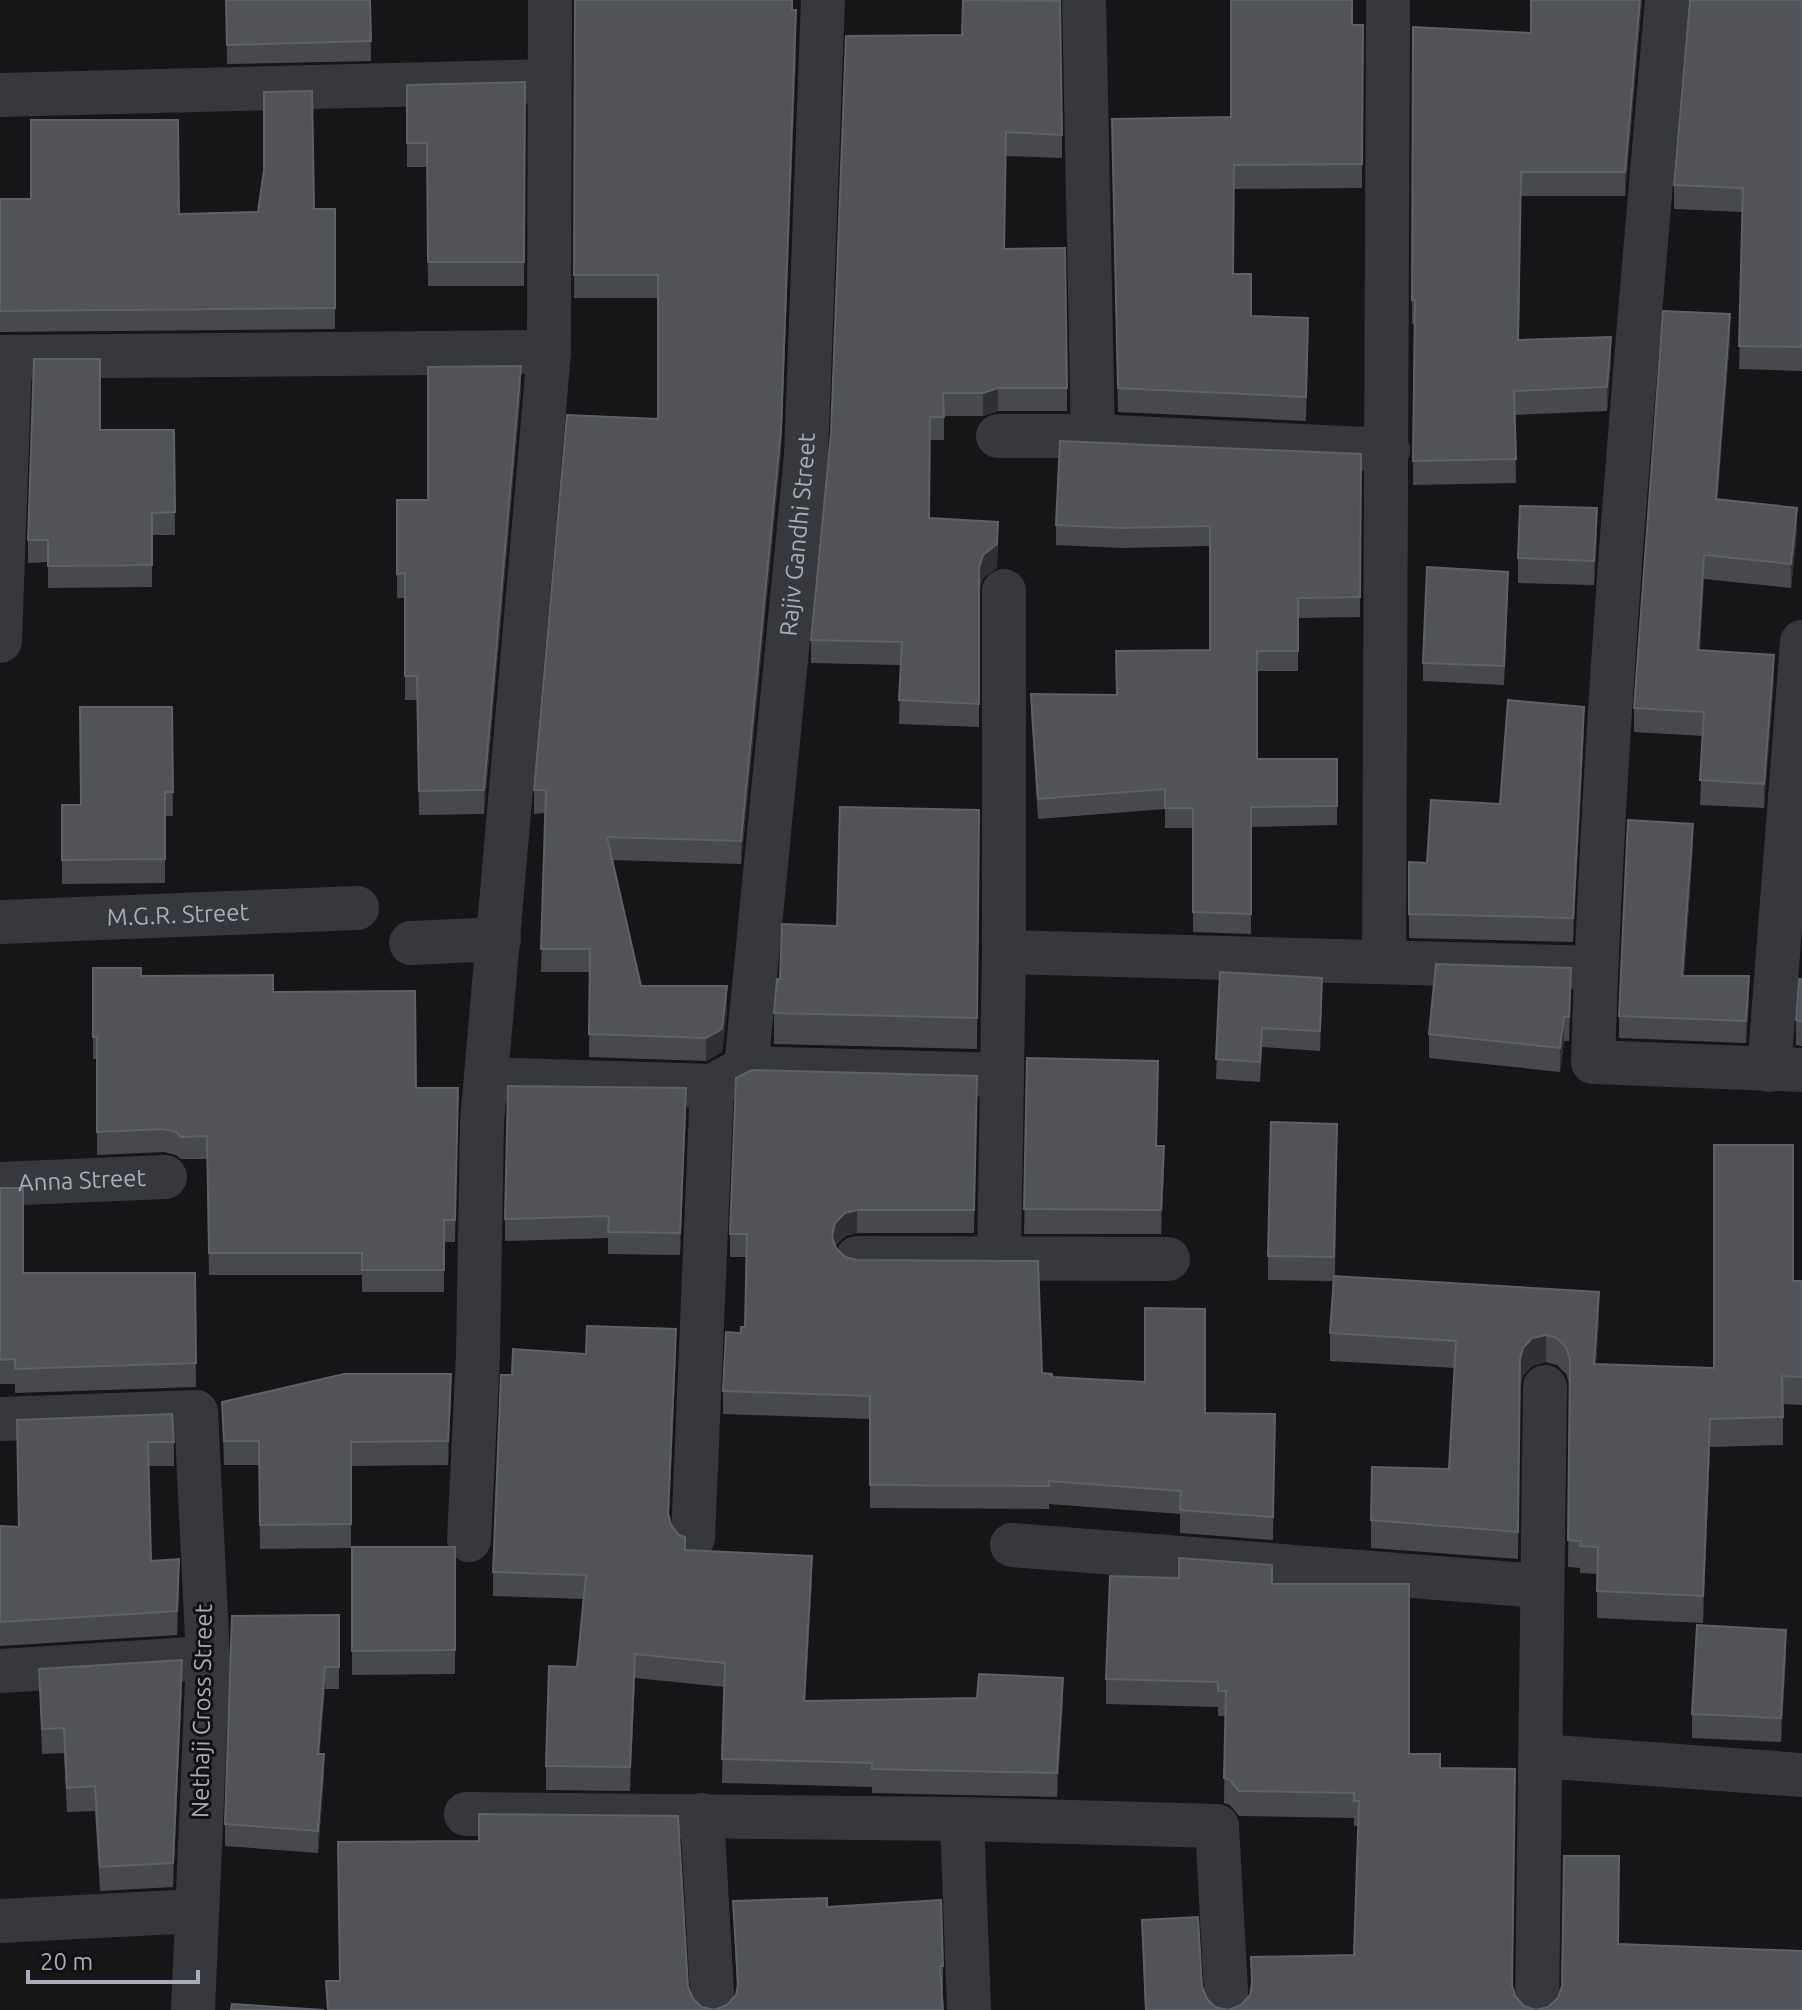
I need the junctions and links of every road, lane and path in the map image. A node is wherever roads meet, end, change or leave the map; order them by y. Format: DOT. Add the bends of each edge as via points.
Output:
graph roads {
  1 [pos="550,0"];
  2 [pos="823,0"];
  3 [pos="1084,0"];
  4 [pos="1388,0"];
  5 [pos="1667,0"];
  6 [pos="549,81"];
  7 [pos="0,95"];
  8 [pos="549,352"];
  9 [pos="5,357"];
  10 [pos="998,436"];
  11 [pos="1093,436"];
  12 [pos="1388,450"];
  13 [pos="1004,591"];
  14 [pos="0,641"];
  15 [pos="1802,642"];
  16 [pos="357,908"];
  17 [pos="0,922"];
  18 [pos="499,939"];
  19 [pos="411,943"];
  20 [pos="1004,952"];
  21 [pos="1384,961"];
  22 [pos="1596,968"];
  23 [pos="1786,1070"];
  24 [pos="1002,1075"];
  25 [pos="729,1077"];
  26 [pos="486,1079"];
  27 [pos="165,1177"];
  28 [pos="0,1184"];
  29 [pos="857,1258"];
  30 [pos="999,1259"];
  31 [pos="1168,1259"];
  32 [pos="1545,1387"];
  33 [pos="0,1419"];
  34 [pos="693,1538"];
  35 [pos="469,1540"];
  36 [pos="1012,1545"];
  37 [pos="1541,1586"];
  38 [pos="208,1658"];
  39 [pos="0,1671"];
  40 [pos="1540,1756"];
  41 [pos="1802,1775"];
  42 [pos="466,1814"];
  43 [pos="702,1815"];
  44 [pos="962,1819"];
  45 [pos="196,1911"];
  46 [pos="0,1921"];
  47 [pos="193,2010"];
  48 [pos="713,2010"];
  49 [pos="969,2010"];
  50 [pos="1227,2010"];
  51 [pos="1537,2010"];
  1 -- 6 [label="street"];
  2 -- 25 [label="street, Rajiv Gandhi Street" via="806,455"];
  3 -- 11 [label="street"];
  4 -- 12 [label="street"];
  5 -- 22 [label="street" via="1627,449"];
  6 -- 7 [label="street"];
  6 -- 8 [label="street"];
  8 -- 9 [label="street"];
  8 -- 18 [label="street"];
  9 -- 14 [label="street"];
  10 -- 11 [label="street"];
  11 -- 12 [label="street"];
  12 -- 21 [label="street"];
  13 -- 20 [label="street"];
  15 -- 23 [label="street"];
  16 -- 17 [label="street, M.G.R. Street"];
  18 -- 19 [label="street"];
  18 -- 26 [label="street"];
  20 -- 21 [label="street"];
  20 -- 24 [label="street"];
  21 -- 22 [label="street"];
  22 -- 23 [label="street" via="1593,1062"];
  24 -- 25 [label="street"];
  24 -- 30 [label="street"];
  25 -- 26 [label="street"];
  25 -- 34 [label="street, Rajiv Gandhi Street"];
  26 -- 35 [label="street"];
  27 -- 28 [label="street, Anna Street"];
  29 -- 30 [label="street"];
  30 -- 31 [label="street"];
  32 -- 37 [label="street"];
  33 -- 38 [label="street, Nethaji Cross Street" via="196,1412"];
  36 -- 37 [label="street"];
  37 -- 40 [label="street"];
  38 -- 39 [label="street"];
  38 -- 45 [label="street, Nethaji Cross Street"];
  40 -- 41 [label="street"];
  40 -- 51 [label="street"];
  42 -- 43 [label="street"];
  43 -- 44 [label="street"];
  43 -- 48 [label="street"];
  44 -- 49 [label="street"];
  44 -- 50 [label="street" via="1217,1826"];
  45 -- 46 [label="street"];
  45 -- 47 [label="street, Nethaji Cross Street"];
}
